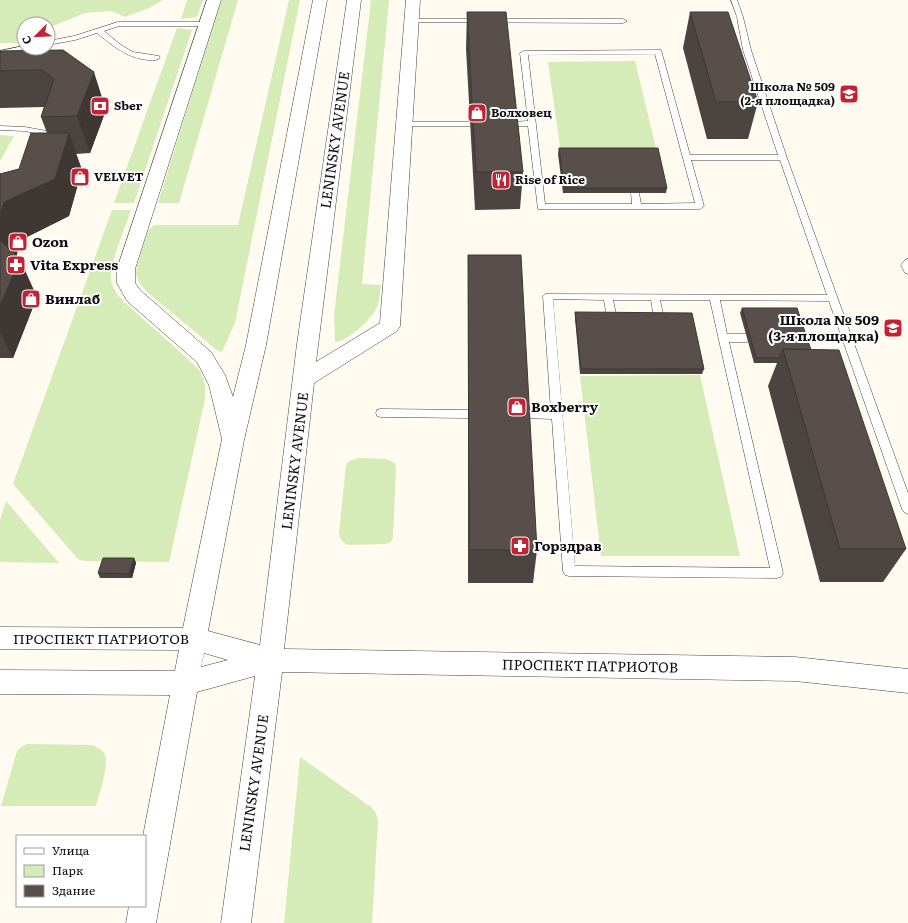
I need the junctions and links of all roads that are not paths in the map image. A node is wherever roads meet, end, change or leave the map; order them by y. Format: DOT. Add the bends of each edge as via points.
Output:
graph roads {
  1 [pos="214,0"];
  2 [pos="320,0"];
  3 [pos="354,0"];
  4 [pos="413,0"];
  5 [pos="734,0"];
  6 [pos="411,21"];
  7 [pos="623,21"];
  8 [pos="206,24"];
  9 [pos="98,30"];
  10 [pos="56,42"];
  11 [pos="16,50"];
  12 [pos="0,53"];
  13 [pos="156,58"];
  14 [pos="532,123"];
  15 [pos="404,124"];
  16 [pos="470,124"];
  17 [pos="511,124"];
  18 [pos="0,128"];
  19 [pos="47,150"];
  20 [pos="687,157"];
  21 [pos="783,158"];
  22 [pos="634,193"];
  23 [pos="637,206"];
  24 [pos="908,262"];
  25 [pos="908,271"];
  26 [pos="608,296"];
  27 [pos="655,297"];
  28 [pos="714,297"];
  29 [pos="832,298"];
  30 [pos="612,318"];
  31 [pos="659,318"];
  32 [pos="723,338"];
  33 [pos="747,338"];
  34 [pos="304,379"];
  35 [pos="381,412"];
  36 [pos="468,414"];
  37 [pos="524,414"];
  38 [pos="557,415"];
  39 [pos="233,440"];
  40 [pos="908,509"];
  41 [pos="0,638"];
  42 [pos="194,639"];
  43 [pos="271,660"];
  44 [pos="908,681"];
  45 [pos="0,682"];
  46 [pos="186,683"];
  47 [pos="146,898"];
  48 [pos="144,907"];
  49 [pos="141,923"];
  50 [pos="236,923"];
  1 -- 8 [label="street"];
  2 -- 39 [label="street" via="256,345"];
  3 -- 34 [label="street, LENINSKY AVENUE"];
  4 -- 6 [label="street"];
  5 -- 21 [label="lane"];
  6 -- 7 [label="lane"];
  6 -- 15 [label="street"];
  8 -- 9 [label="lane" via="118,24"];
  8 -- 39 [label="street" via="126,269 126,283 134,296 204,357 213,368"];
  9 -- 10 [label="lane"];
  9 -- 13 [label="lane" via="127,53 144,58"];
  11 -- 12 [label="lane"];
  14 -- 17 [label="lane"];
  14 -- 20 [label="lane" via="524,53 658,52"];
  14 -- 23 [label="lane" via="541,207 594,203"];
  15 -- 16 [label="lane"];
  15 -- 34 [label="street" via="390,326"];
  18 -- 19 [label="lane" via="25,129 49,134"];
  20 -- 21 [label="lane"];
  20 -- 23 [label="lane" via="700,206"];
  21 -- 29 [label="lane"];
  22 -- 23 [label="lane"];
  24 -- 25 [label="lane"];
  26 -- 27 [label="lane"];
  26 -- 30 [label="lane"];
  26 -- 38 [label="lane" via="548,296"];
  27 -- 28 [label="lane"];
  27 -- 31 [label="lane"];
  28 -- 29 [label="lane"];
  28 -- 32 [label="lane"];
  29 -- 40 [label="lane"];
  32 -- 33 [label="lane"];
  32 -- 38 [label="lane" via="777,573 569,571"];
  34 -- 43 [label="street, LENINSKY AVENUE"];
  35 -- 36 [label="lane"];
  37 -- 38 [label="lane"];
  39 -- 42 [label="street"];
  41 -- 42 [label="street, ПРОСПЕКТ ПАТРИОТОВ"];
  42 -- 43 [label="street, ПРОСПЕКТ ПАТРИОТОВ"];
  42 -- 46 [label="street"];
  43 -- 44 [label="street, ПРОСПЕКТ ПАТРИОТОВ" via="795,669"];
  43 -- 46 [label="street, ПРОСПЕКТ ПАТРИОТОВ"];
  43 -- 50 [label="street, LENINSKY AVENUE"];
  45 -- 46 [label="street, ПРОСПЕКТ ПАТРИОТОВ"];
  46 -- 47 [label="street"];
  48 -- 49 [label="street"];
}
